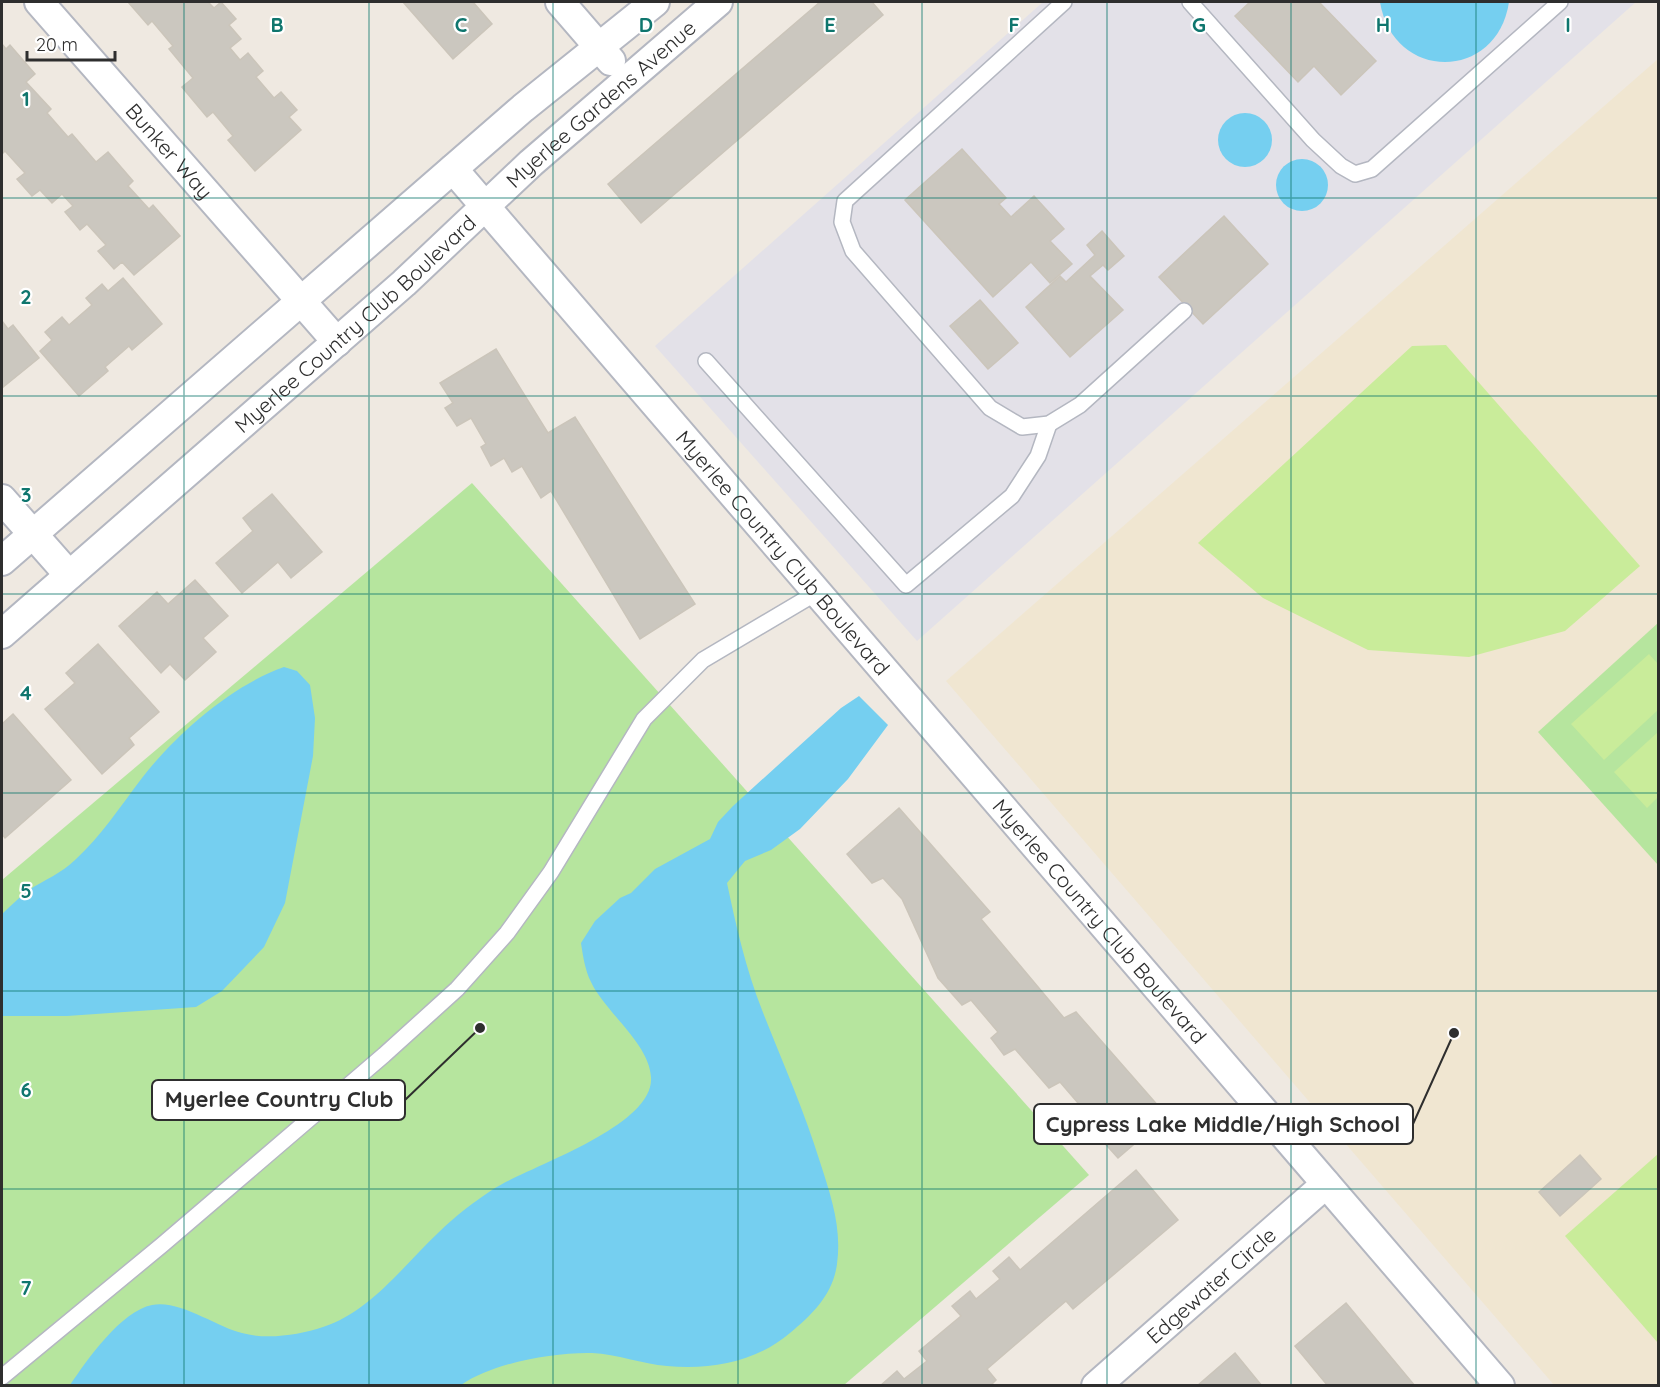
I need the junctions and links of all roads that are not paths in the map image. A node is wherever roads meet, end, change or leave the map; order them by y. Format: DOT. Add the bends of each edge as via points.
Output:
graph roads {
  1 [pos="39,2"];
  2 [pos="560,2"];
  3 [pos="655,2"];
  4 [pos="718,2"];
  5 [pos="1064,2"];
  6 [pos="1190,2"];
  7 [pos="1560,2"];
  8 [pos="600,48"];
  9 [pos="627,81"];
  10 [pos="453,169"];
  11 [pos="484,207"];
  12 [pos="302,299"];
  13 [pos="1184,311"];
  14 [pos="337,342"];
  15 [pos="706,361"];
  16 [pos="1050,424"];
  17 [pos="2,499"];
  18 [pos="32,534"];
  19 [pos="2,561"];
  20 [pos="69,575"];
  21 [pos="816,593"];
  22 [pos="2,634"];
  23 [pos="1326,1185"];
  24 [pos="2,1377"];
  25 [pos="1096,1386"];
  26 [pos="1500,1386"];
  1 -- 12 [label="street, Bunker Way"];
  2 -- 8 [label="street"];
  3 -- 8 [label="street, Myerlee Gardens Avenue"];
  4 -- 9 [label="street, Myerlee Gardens Avenue"];
  5 -- 16 [label="lane" via="845,201 842,222 853,251 990,408 1022,427"];
  6 -- 7 [label="lane" via="1312,140 1355,174 1372,169"];
  8 -- 9 [label="street"];
  8 -- 10 [label="street, Myerlee Gardens Avenue"];
  9 -- 11 [label="street, Myerlee Gardens Avenue"];
  10 -- 11 [label="street"];
  10 -- 12 [label="street"];
  11 -- 14 [label="street, Myerlee Country Club Boulevard"];
  11 -- 21 [label="street, Myerlee Country Club Boulevard"];
  12 -- 14 [label="street, Bunker Way"];
  12 -- 18 [label="street"];
  13 -- 16 [label="lane" via="1080,405"];
  14 -- 20 [label="street, Myerlee Country Club Boulevard"];
  15 -- 16 [label="lane" via="906,585 1012,496 1038,456"];
  17 -- 18 [label="street"];
  18 -- 19 [label="street"];
  18 -- 20 [label="street"];
  20 -- 22 [label="street, Myerlee Country Club Boulevard"];
  21 -- 23 [label="street, Myerlee Country Club Boulevard"];
  21 -- 24 [label="lane" via="703,660 645,719 550,872 507,933 457,989 162,1245"];
  23 -- 25 [label="street, Edgewater Circle"];
  23 -- 26 [label="street, Myerlee Country Club Boulevard"];
}
